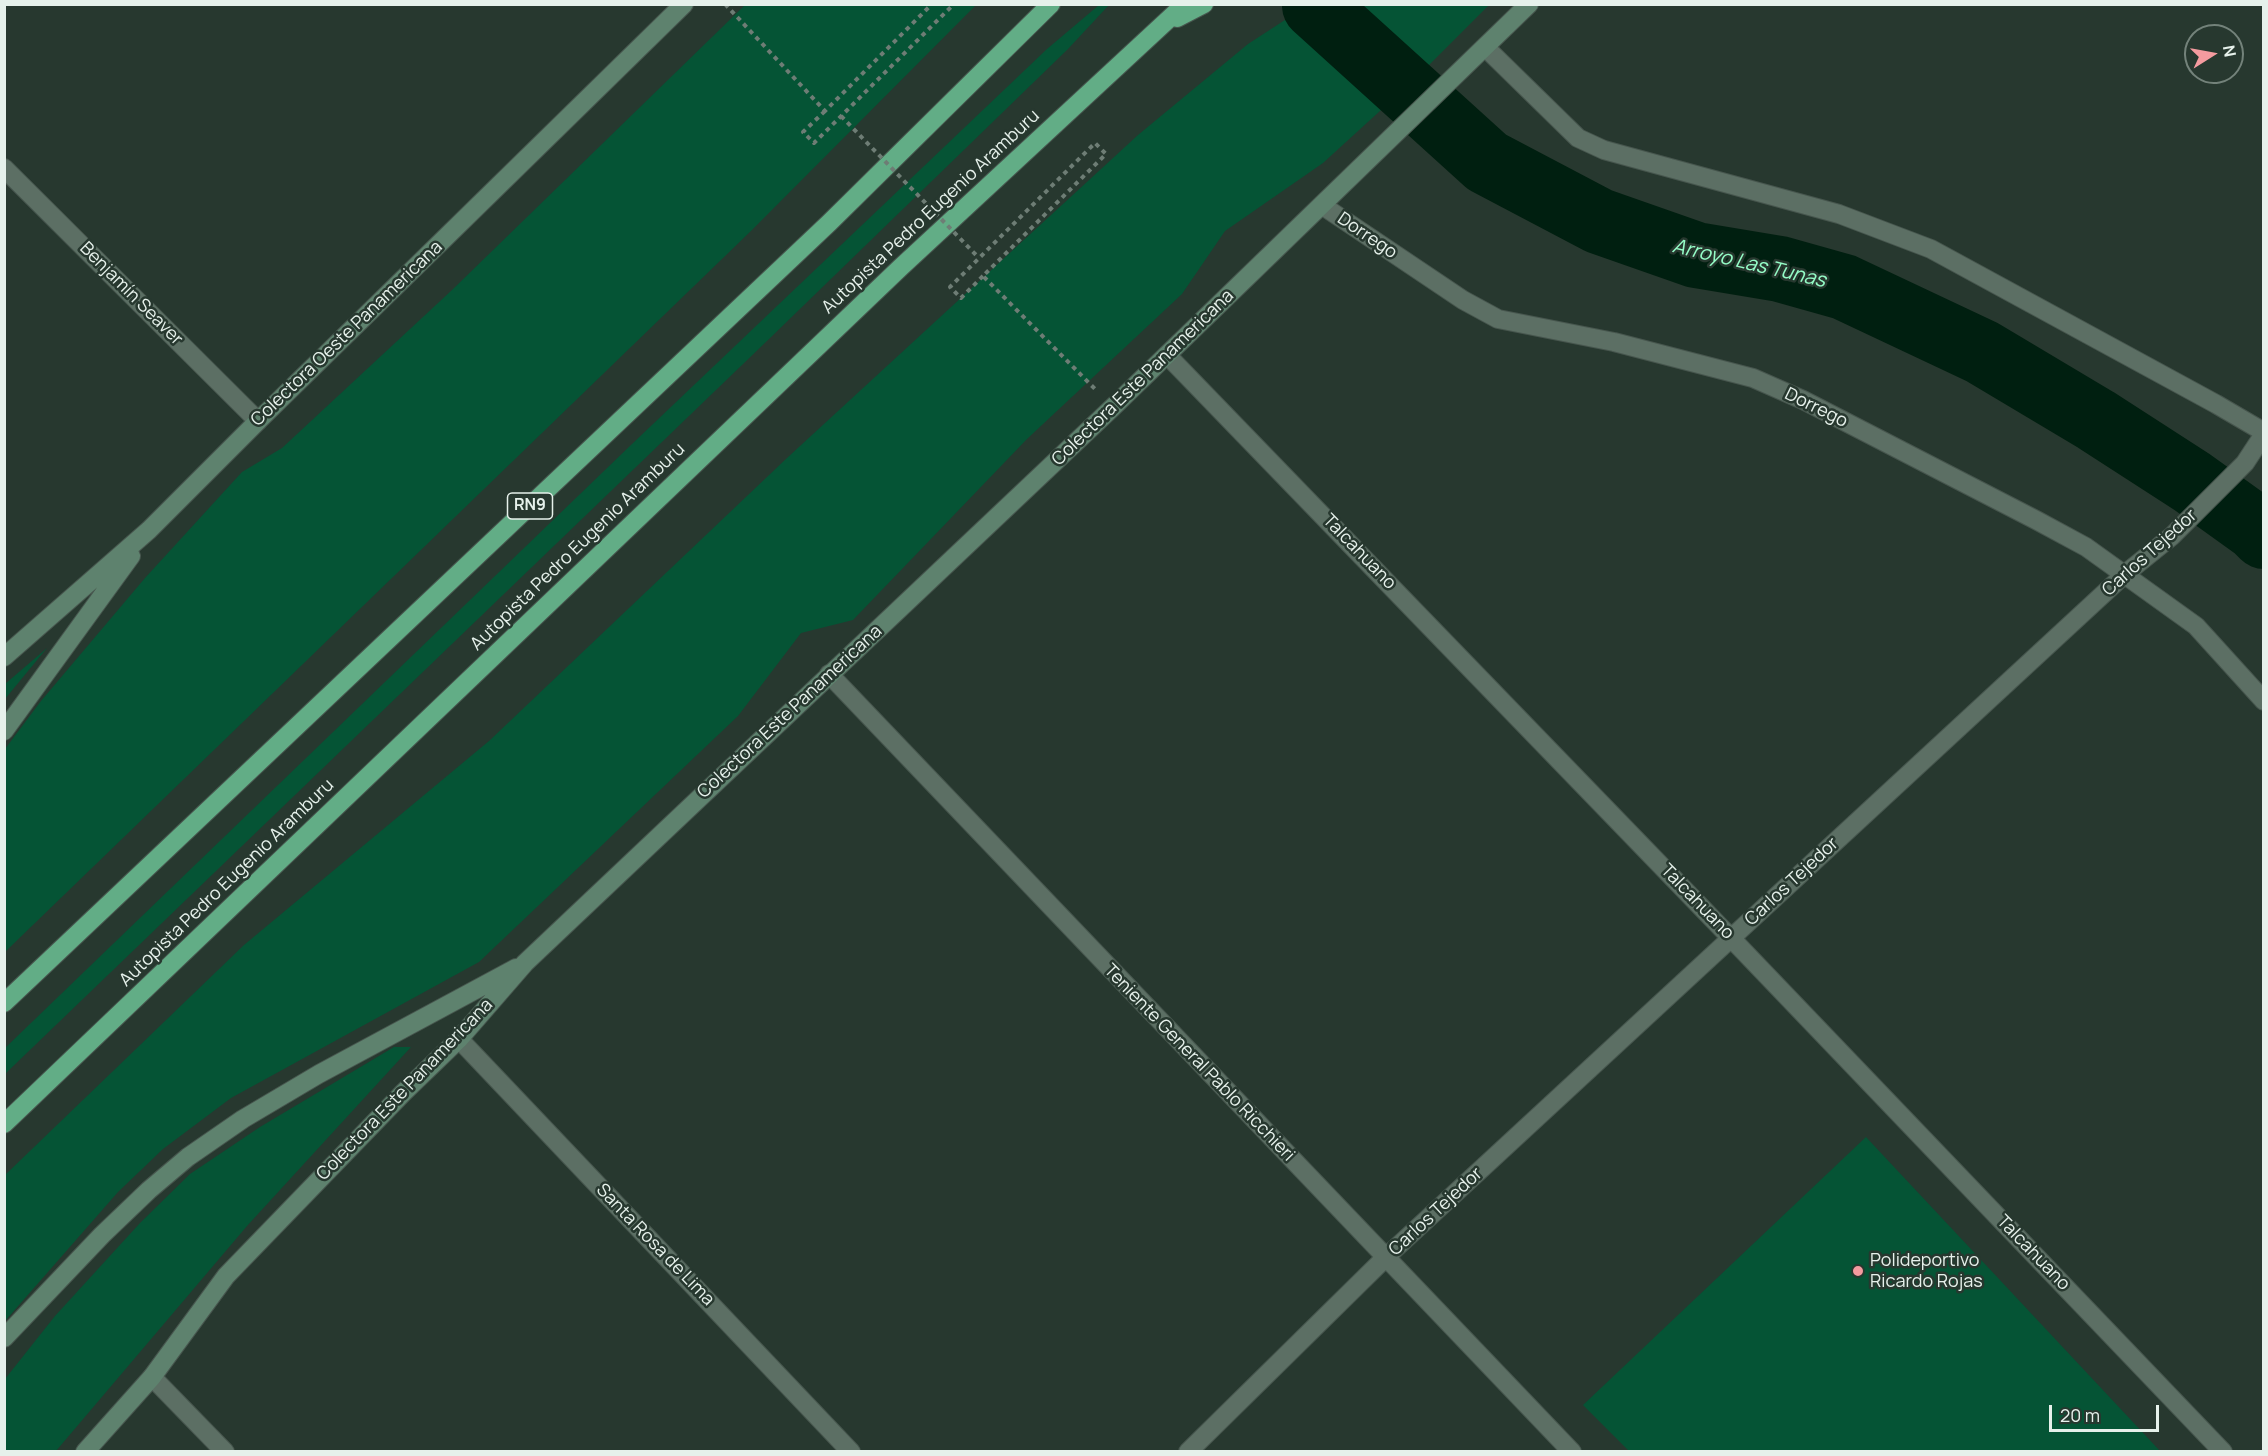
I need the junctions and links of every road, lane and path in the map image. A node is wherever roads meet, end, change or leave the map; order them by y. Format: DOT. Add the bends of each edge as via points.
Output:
graph roads {
  1 [pos="684,4"];
  2 [pos="724,4"];
  3 [pos="932,4"];
  4 [pos="954,4"];
  5 [pos="1051,4"];
  6 [pos="1185,4"];
  7 [pos="1204,4"];
  8 [pos="1529,4"];
  9 [pos="1162,26"];
  10 [pos="1486,48"];
  11 [pos="825,111"];
  12 [pos="841,116"];
  13 [pos="4,168"];
  14 [pos="1323,206"];
  15 [pos="980,258"];
  16 [pos="983,276"];
  17 [pos="1167,354"];
  18 [pos="1113,407"];
  19 [pos="258,421"];
  20 [pos="2264,433"];
  21 [pos="149,530"];
  22 [pos="2125,574"];
  23 [pos="4,657"];
  24 [pos="829,674"];
  25 [pos="2264,701"];
  26 [pos="4,731"];
  27 [pos="1731,938"];
  28 [pos="525,963"];
  29 [pos="4,1003"];
  30 [pos="459,1039"];
  31 [pos="4,1124"];
  32 [pos="1385,1258"];
  33 [pos="4,1338"];
  34 [pos="152,1377"];
  35 [pos="85,1452"];
  36 [pos="225,1452"];
  37 [pos="851,1452"];
  38 [pos="1188,1452"];
  39 [pos="1572,1452"];
  40 [pos="2223,1452"];
  1 -- 19 [label="street, Colectora Oeste Panamericana"];
  2 -- 11 [label="path"];
  3 -- 11 [label="path"];
  4 -- 12 [label="path"];
  5 -- 29 [label="highway, RN9" via="829,223"];
  6 -- 9 [label="highway, Autopista Pedro Eugenio Aramburu"];
  7 -- 9 [label="highway"];
  8 -- 10 [label="street, Colectora Este Panamericana"];
  9 -- 31 [label="highway, Autopista Pedro Eugenio Aramburu" via="892,275"];
  10 -- 14 [label="street, Colectora Este Panamericana"];
  10 -- 20 [label="street" via="1578,138 1604,150 1839,214 1931,249"];
  11 -- 12 [label="path" via="803,132 814,143"];
  12 -- 15 [label="path, bridge"];
  13 -- 19 [label="street, Benjamín Seaver"];
  14 -- 17 [label="street, Colectora Este Panamericana"];
  14 -- 22 [label="street, Dorrego" via="1462,300 1498,319 1614,342 1752,378 1803,400 2036,520"];
  15 -- 16 [label="path" via="950,287 961,298"];
  15 -- 16 [label="path" via="1095,142 1106,154"];
  16 -- 18 [label="path"];
  17 -- 18 [label="street, Colectora Este Panamericana"];
  17 -- 27 [label="street, Talcahuano"];
  18 -- 24 [label="street, Colectora Este Panamericana"];
  19 -- 21 [label="street, Colectora Oeste Panamericana"];
  20 -- 22 [label="street, Carlos Tejedor" via="2245,463 2172,536"];
  21 -- 23 [label="street, Colectora Oeste Panamericana"];
  21 -- 26 [label="street"];
  22 -- 25 [label="street, Dorrego" via="2196,626"];
  22 -- 27 [label="street, Carlos Tejedor"];
  24 -- 28 [label="street, Colectora Este Panamericana"];
  24 -- 32 [label="street, Teniente General Pablo Ricchieri"];
  27 -- 32 [label="street, Carlos Tejedor"];
  27 -- 40 [label="street, Talcahuano"];
  28 -- 30 [label="street, Colectora Este Panamericana"];
  28 -- 33 [label="street" via="319,1074 188,1157 102,1235"];
  30 -- 34 [label="street, Colectora Este Panamericana" via="226,1276"];
  30 -- 37 [label="street, Santa Rosa de Lima"];
  32 -- 38 [label="street, Carlos Tejedor"];
  32 -- 39 [label="street, Teniente General Pablo Ricchieri"];
  34 -- 35 [label="street, Colectora Este Panamericana"];
  34 -- 36 [label="street"];
}
